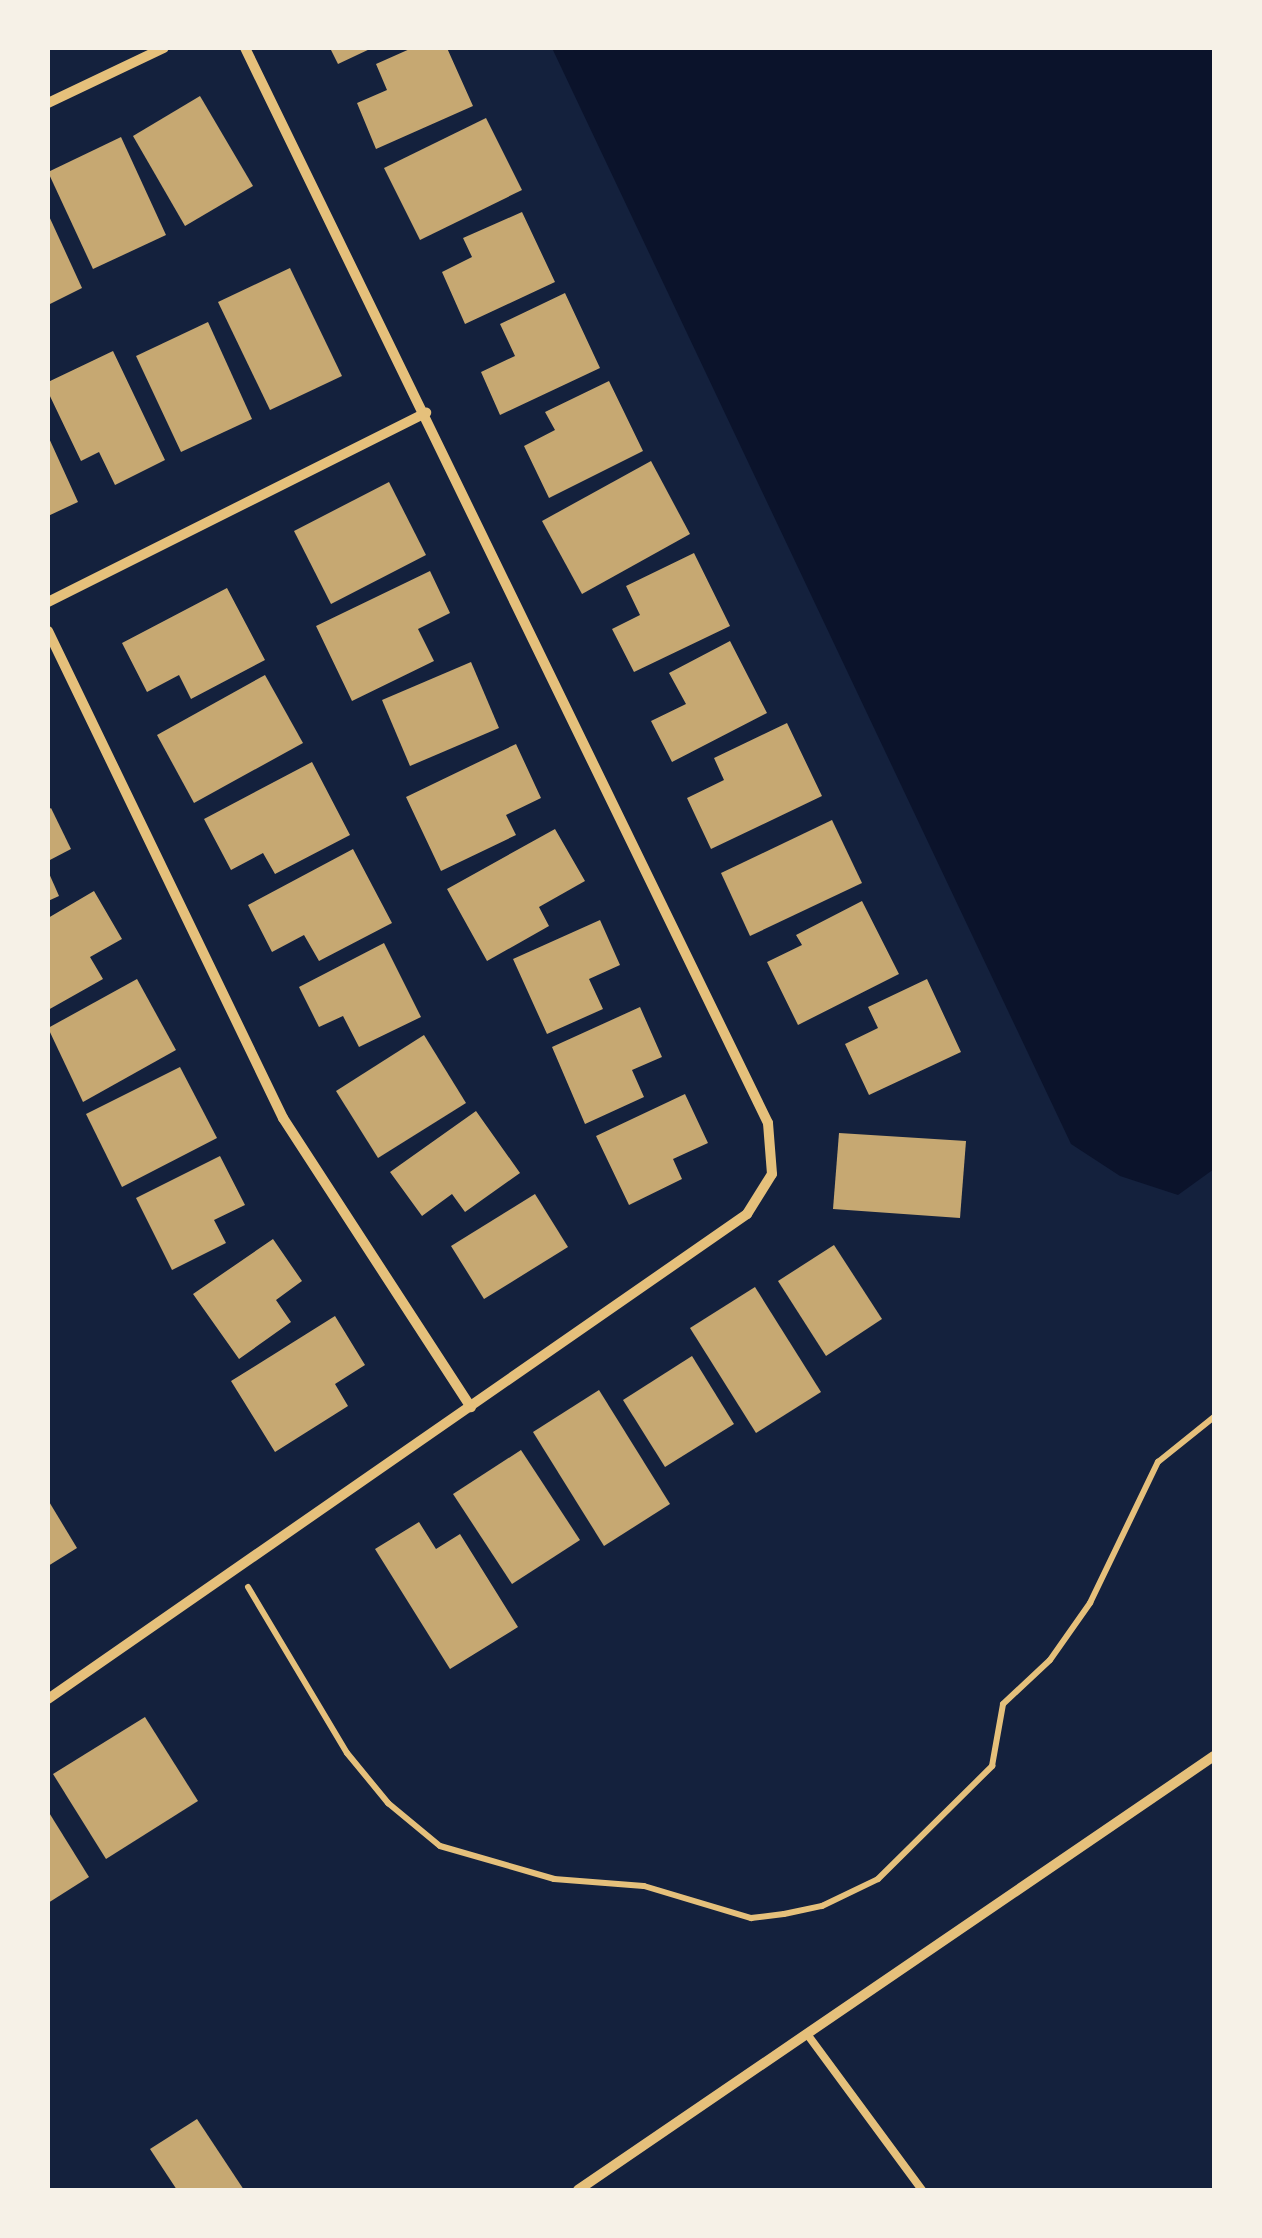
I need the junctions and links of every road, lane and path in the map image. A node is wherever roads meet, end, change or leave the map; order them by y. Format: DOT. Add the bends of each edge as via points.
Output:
graph roads {
  1 [pos="164,48"];
  2 [pos="245,48"];
  3 [pos="48,102"];
  4 [pos="426,413"];
  5 [pos="48,602"];
  6 [pos="48,631"];
  7 [pos="470,1407"];
  8 [pos="1214,1417"];
  9 [pos="237,1569"];
  10 [pos="48,1699"];
  11 [pos="1214,1756"];
  12 [pos="807,2034"];
  13 [pos="578,2190"];
  14 [pos="922,2190"];
  1 -- 3 [label="street"];
  2 -- 4 [label="street"];
  4 -- 5 [label="street"];
  4 -- 7 [label="street" via="768,1123 772,1174 747,1214"];
  6 -- 7 [label="street" via="282,1118"];
  7 -- 9 [label="street"];
  8 -- 9 [label="path" via="1158,1462 1090,1603 1050,1660 1002,1704 992,1766 878,1879 822,1906 784,1914 733,1915 644,1886 554,1879 440,1846 388,1803 347,1753"];
  9 -- 10 [label="street"];
  11 -- 12 [label="street"];
  12 -- 13 [label="street"];
  12 -- 14 [label="lane"];
}
